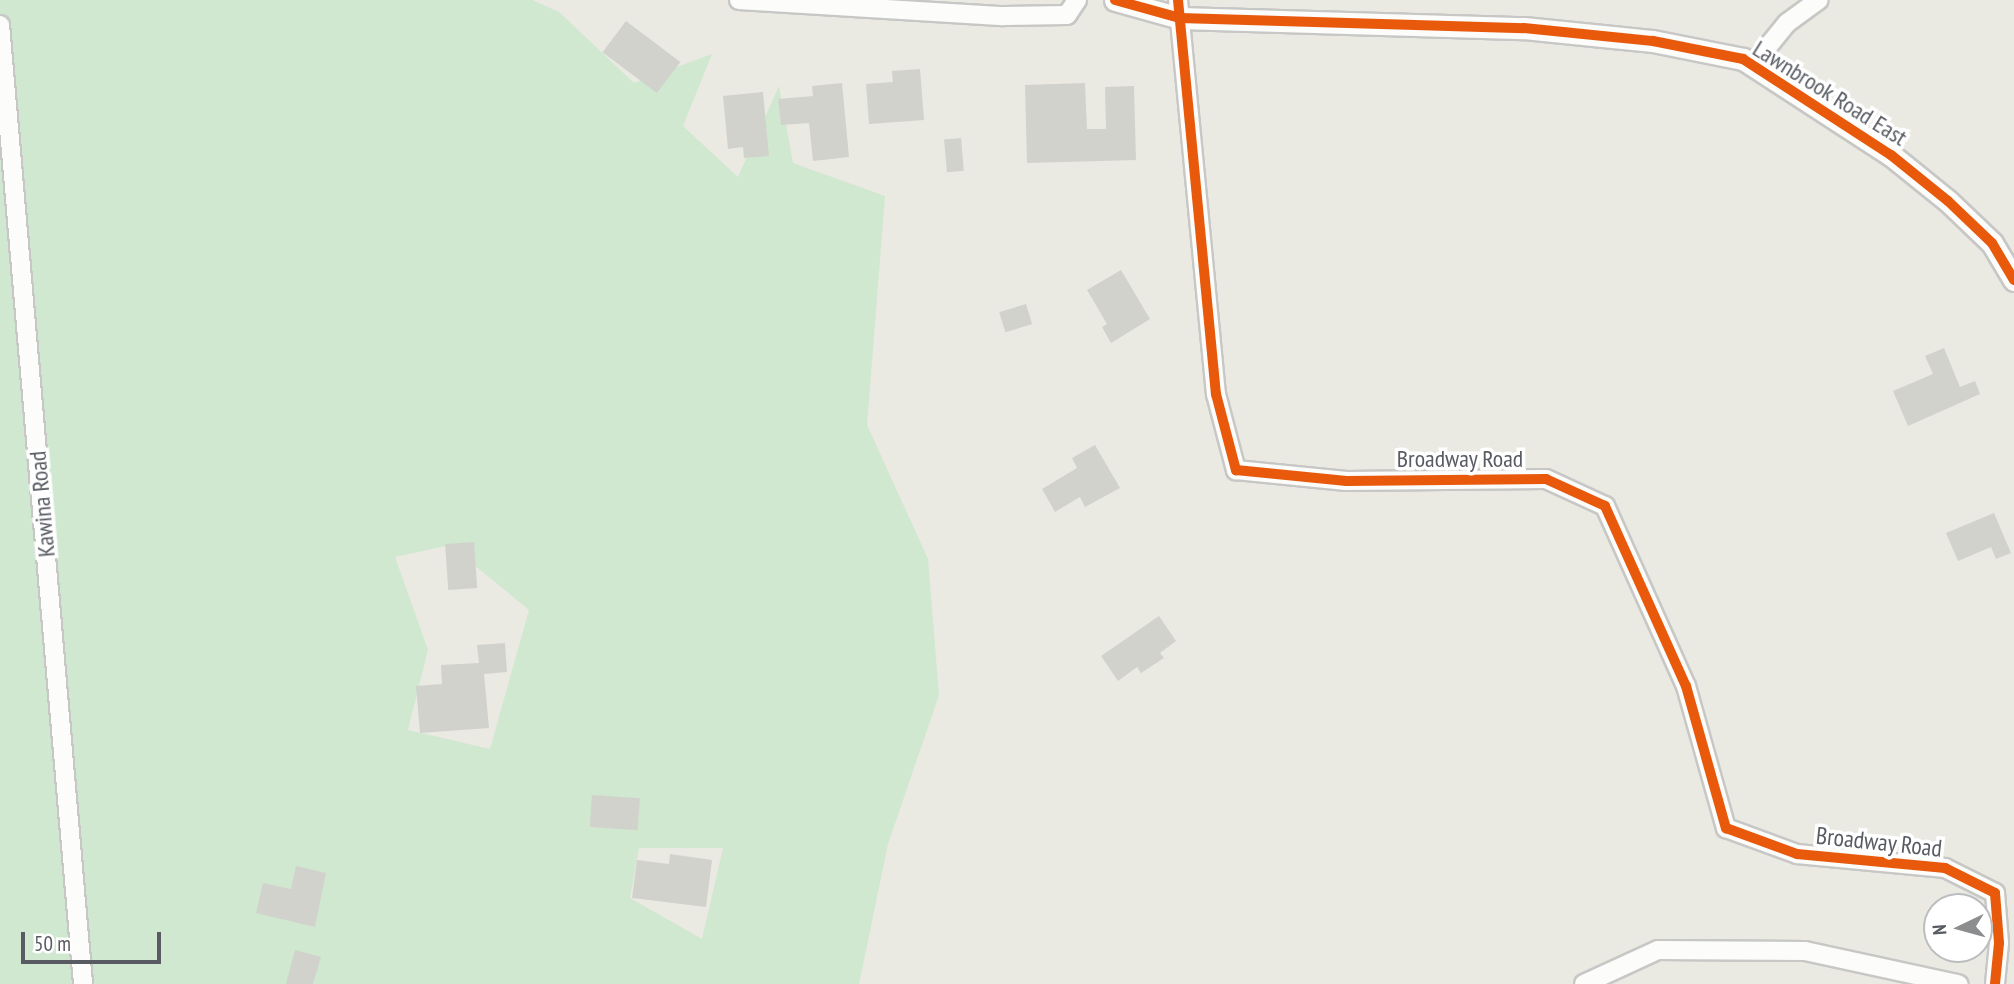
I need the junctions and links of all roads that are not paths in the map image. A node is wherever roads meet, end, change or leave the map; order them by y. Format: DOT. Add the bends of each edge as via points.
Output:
graph roads {
  1 [pos="739,0"];
  2 [pos="1077,0"];
  3 [pos="1115,0"];
  4 [pos="1819,0"];
  5 [pos="1179,9"];
  6 [pos="0,25"];
  7 [pos="1752,65"];
  8 [pos="2014,280"];
  9 [pos="83,984"];
  10 [pos="1584,984"];
  11 [pos="1958,984"];
  12 [pos="1994,984"];
  1 -- 2 [label="street" via="1004,16 1067,15"];
  3 -- 5 [label="street, Lawnbrook Road East"];
  4 -- 7 [label="street" via="1787,23"];
  5 -- 7 [label="street, Lawnbrook Road East" via="1524,28 1653,41 1743,59"];
  5 -- 12 [label="street, Broadway Road" via="1216,394 1237,470 1346,481 1546,479 1605,506 1686,685 1726,828 1797,854 1945,868 1995,893 1999,943"];
  6 -- 9 [label="street, Kawina Road"];
  7 -- 8 [label="street, Lawnbrook Road East" via="1891,155 1948,201 1992,243"];
  10 -- 11 [label="street" via="1658,950 1671,950 1805,951"];
}
